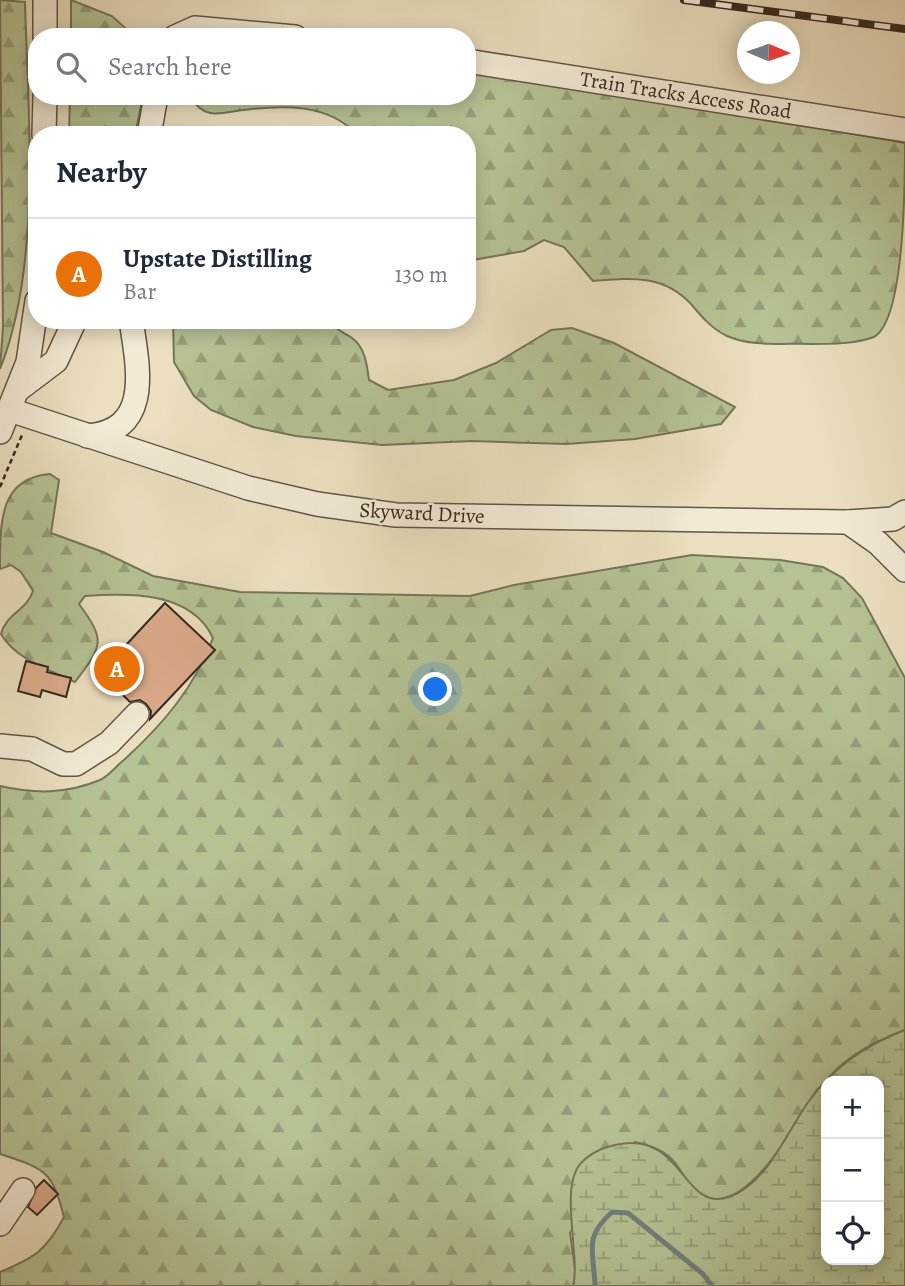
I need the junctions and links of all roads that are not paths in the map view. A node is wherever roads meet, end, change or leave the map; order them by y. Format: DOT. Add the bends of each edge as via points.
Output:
graph roads {
  1 [pos="45,0"];
  2 [pos="45,28"];
  3 [pos="476,62"];
  4 [pos="45,105"];
  5 [pos="154,105"];
  6 [pos="44,126"];
  7 [pos="151,126"];
  8 [pos="905,130"];
  9 [pos="34,329"];
  10 [pos="71,329"];
  11 [pos="132,329"];
  12 [pos="15,400"];
  13 [pos="11,433"];
  14 [pos="87,436"];
  15 [pos="905,512"];
  16 [pos="848,522"];
  17 [pos="905,570"];
  18 [pos="137,714"];
  19 [pos="0,746"];
  20 [pos="23,1190"];
  21 [pos="0,1224"];
  1 -- 2 [label="street"];
  3 -- 8 [label="street, Train Tracks Access Road"];
  4 -- 6 [label="street"];
  5 -- 7 [label="street"];
  9 -- 12 [label="street"];
  10 -- 12 [label="street" via="56,361"];
  11 -- 14 [label="street" via="139,380 135,401 122,424 106,435"];
  12 -- 13 [label="street"];
  12 -- 14 [label="street, Skyward Drive"];
  14 -- 16 [label="street, Skyward Drive" via="248,488 317,505 396,515"];
  15 -- 16 [label="street, Skyward Drive" via="893,519"];
  16 -- 17 [label="street"];
  18 -- 19 [label="street" via="109,743 76,764 63,764 32,749"];
  20 -- 21 [label="street"];
}
